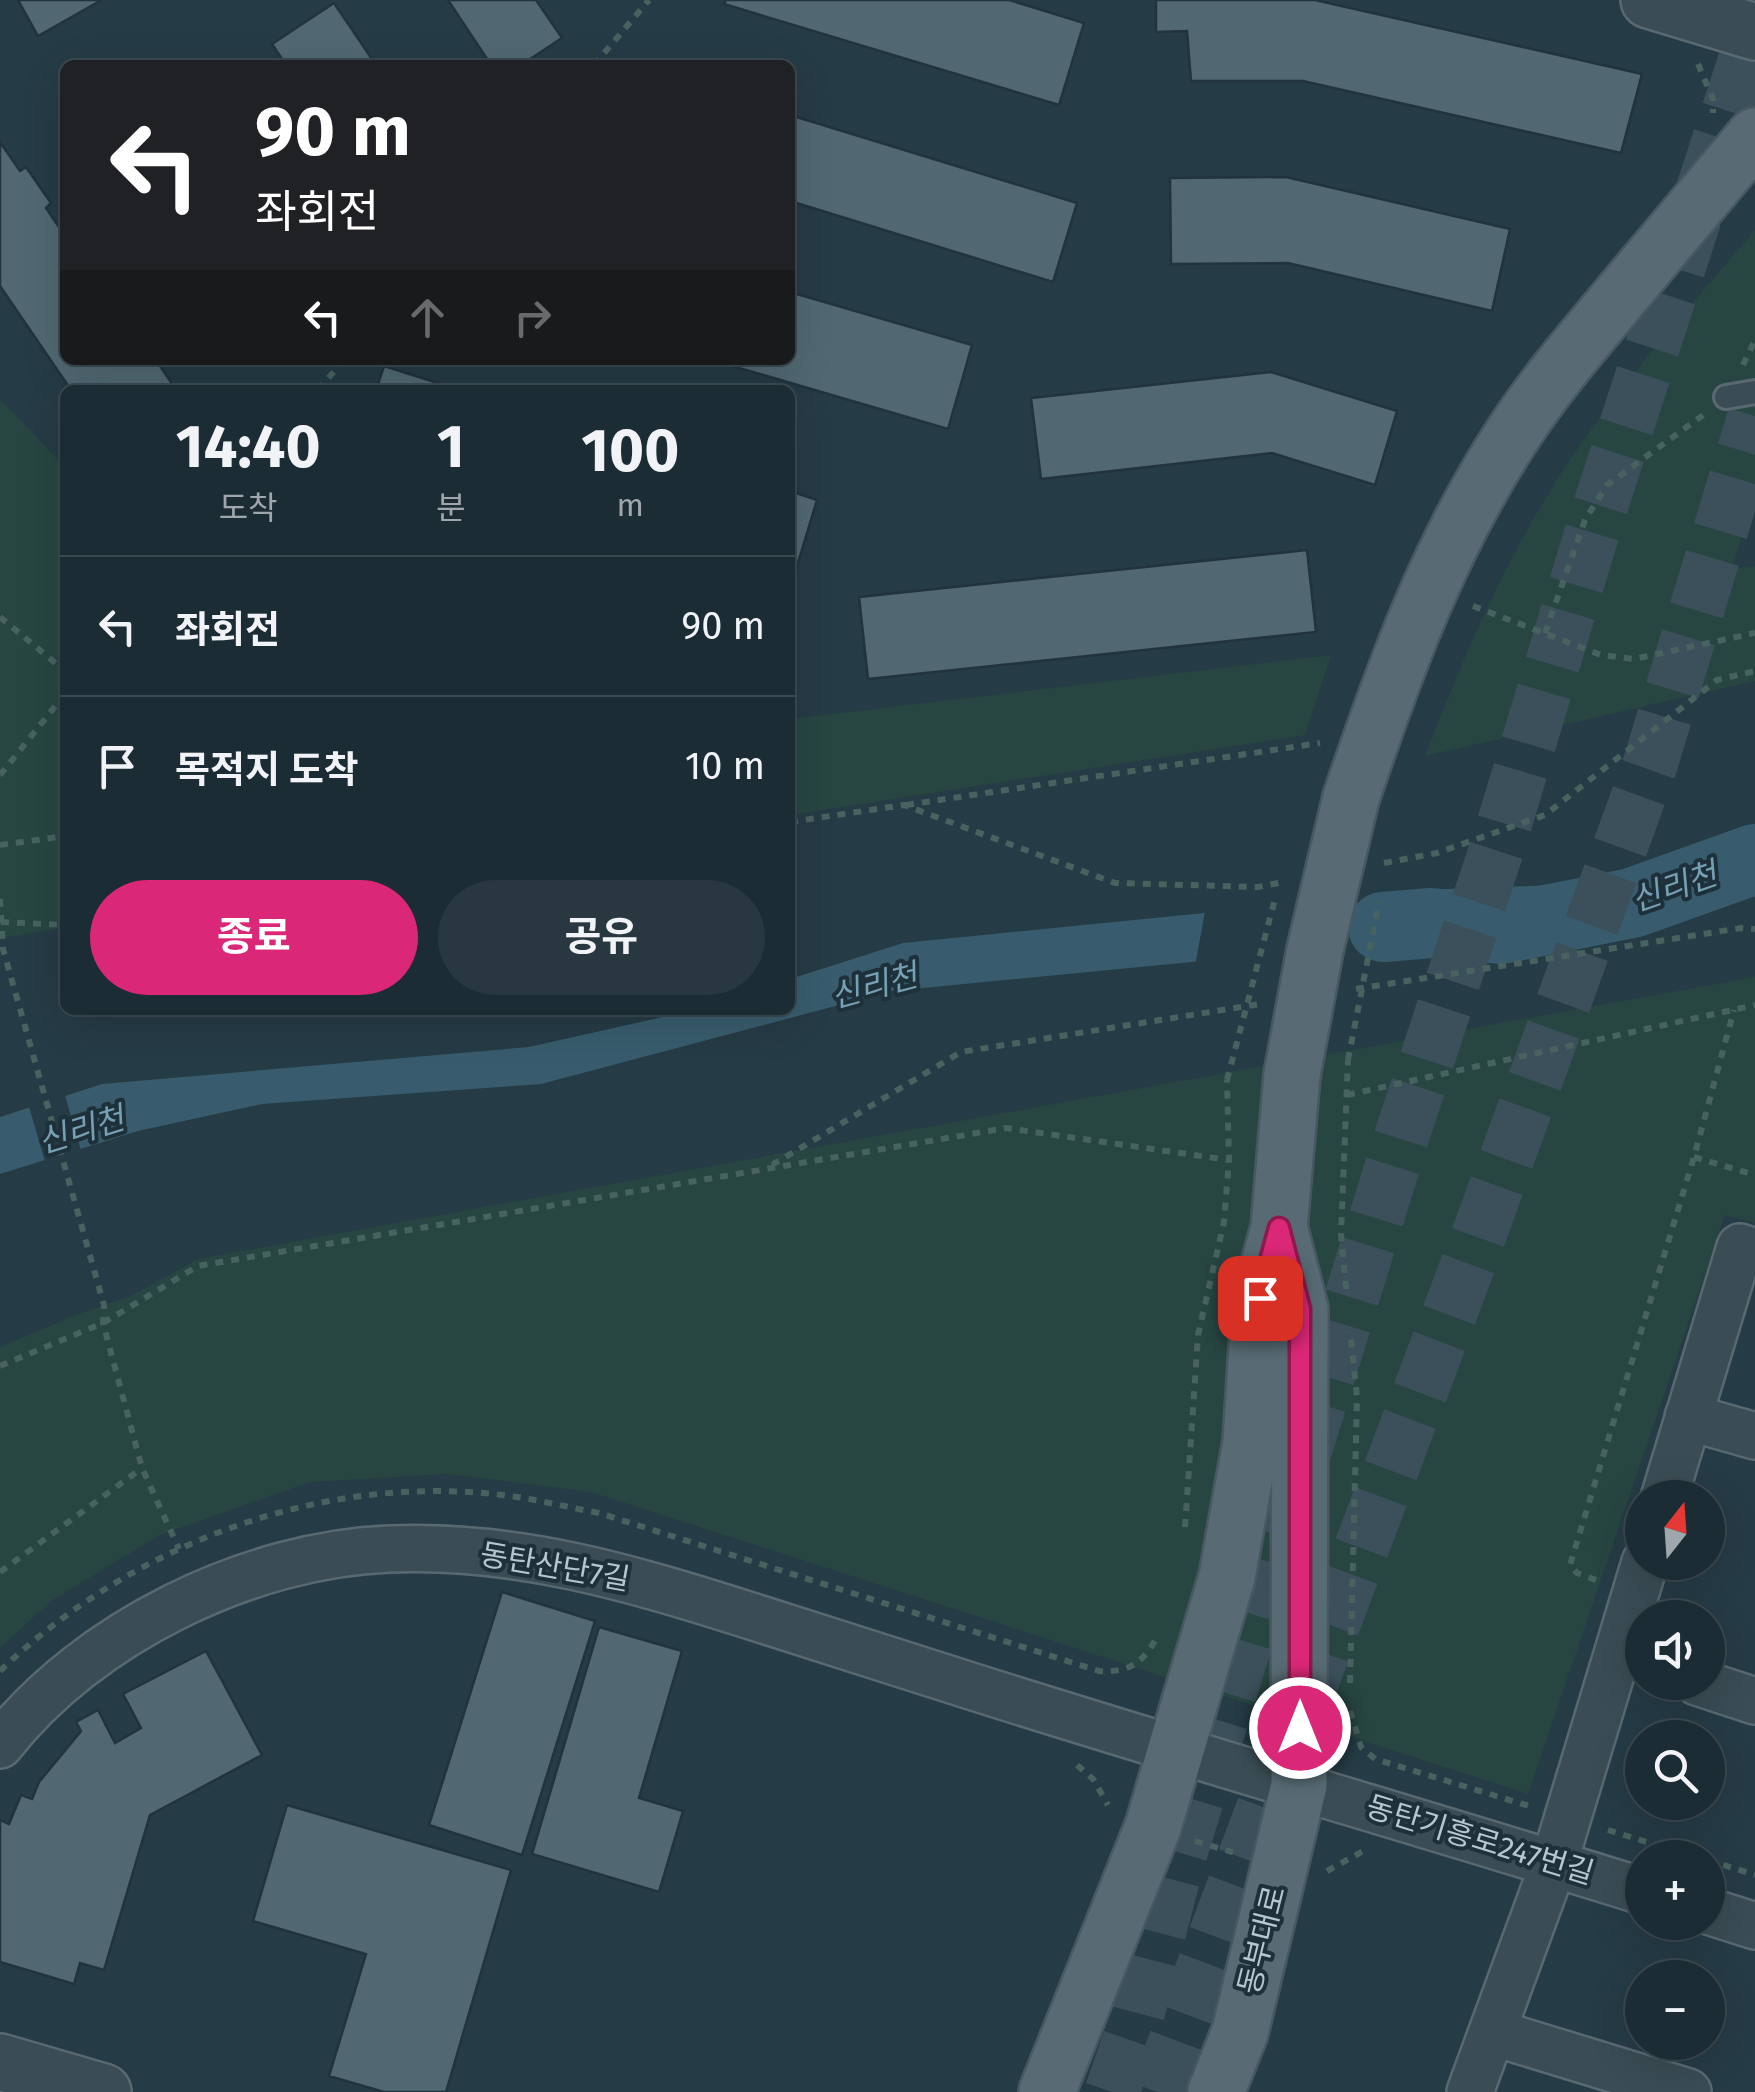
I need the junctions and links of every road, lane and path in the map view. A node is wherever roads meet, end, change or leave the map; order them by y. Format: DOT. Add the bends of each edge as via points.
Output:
graph roads {
  1 [pos="650,0"];
  2 [pos="1650,0"];
  3 [pos="1755,32"];
  4 [pos="598,60"];
  5 [pos="1755,136"];
  6 [pos="1755,340"];
  7 [pos="340,365"];
  8 [pos="322,385"];
  9 [pos="1755,392"];
  10 [pos="1726,398"];
  11 [pos="1478,588"];
  12 [pos="0,618"];
  13 [pos="1545,633"];
  14 [pos="1755,633"];
  15 [pos="60,667"];
  16 [pos="1755,672"];
  17 [pos="60,706"];
  18 [pos="1320,743"];
  19 [pos="0,775"];
  20 [pos="904,805"];
  21 [pos="795,821"];
  22 [pos="60,837"];
  23 [pos="0,845"];
  24 [pos="1389,850"];
  25 [pos="1283,868"];
  26 [pos="1294,880"];
  27 [pos="1381,888"];
  28 [pos="0,899"];
  29 [pos="1,922"];
  30 [pos="60,925"];
  31 [pos="1755,929"];
  32 [pos="1351,990"];
  33 [pos="1273,1002"];
  34 [pos="1755,1005"];
  35 [pos="1734,1010"];
  36 [pos="1348,1060"];
  37 [pos="1348,1095"];
  38 [pos="1694,1157"];
  39 [pos="1229,1160"];
  40 [pos="767,1168"];
  41 [pos="1755,1175"];
  42 [pos="1279,1228"];
  43 [pos="1755,1252"];
  44 [pos="103,1323"];
  45 [pos="0,1366"];
  46 [pos="1688,1418"];
  47 [pos="1755,1436"];
  48 [pos="142,1468"];
  49 [pos="1669,1480"];
  50 [pos="1184,1535"];
  51 [pos="179,1549"];
  52 [pos="0,1572"];
  53 [pos="1596,1580"];
  54 [pos="1160,1630"];
  55 [pos="1099,1672"];
  56 [pos="1625,1674"];
  57 [pos="1725,1691"];
  58 [pos="1755,1700"];
  59 [pos="1350,1714"];
  60 [pos="1087,1722"];
  61 [pos="0,1745"];
  62 [pos="1178,1750"];
  63 [pos="1077,1766"];
  64 [pos="1300,1785"];
  65 [pos="1525,1804"];
  66 [pos="1153,1828"];
  67 [pos="1366,1850"];
  68 [pos="1554,1863"];
  69 [pos="1725,1865"];
  70 [pos="1280,1868"];
  71 [pos="1755,1875"];
  72 [pos="1625,1886"];
  73 [pos="1725,1916"];
  74 [pos="1755,1926"];
  75 [pos="1492,2032"];
  76 [pos="0,2062"];
  77 [pos="103,2092"];
  78 [pos="1047,2092"];
  79 [pos="1216,2092"];
  80 [pos="1470,2092"];
  81 [pos="1688,2092"];
  1 -- 4 [label="path"];
  2 -- 3 [label="street"];
  5 -- 42 [label="main road, bridge" via="1515,431 1425,594 1351,798 1315,950 1292,1075"];
  6 -- 10 [label="path"];
  7 -- 8 [label="path"];
  9 -- 10 [label="lane"];
  10 -- 13 [label="path" via="1606,485 1585,520"];
  11 -- 13 [label="path" via="1470,605"];
  12 -- 15 [label="path"];
  13 -- 14 [label="path" via="1601,655 1634,659"];
  16 -- 24 [label="path" via="1717,680 1545,815 1384,866"];
  17 -- 19 [label="path"];
  18 -- 20 [label="path"];
  20 -- 21 [label="path"];
  20 -- 26 [label="path" via="1115,882 1258,887"];
  22 -- 23 [label="path"];
  25 -- 39 [label="path, bridge" via="1227,1080"];
  27 -- 36 [label="path, bridge"];
  28 -- 29 [label="path"];
  29 -- 30 [label="path"];
  29 -- 44 [label="path" via="3,950 104,1305"];
  31 -- 32 [label="path"];
  33 -- 40 [label="path" via="961,1052"];
  34 -- 35 [label="path"];
  35 -- 37 [label="path"];
  35 -- 38 [label="path"];
  38 -- 41 [label="path"];
  38 -- 53 [label="path" via="1570,1565"];
  39 -- 40 [label="path" via="1006,1128"];
  39 -- 50 [label="path" via="1224,1222 1198,1334"];
  40 -- 44 [label="path" via="198,1266"];
  42 -- 62 [label="main road" via="1260,1298 1251,1442 1227,1577"];
  42 -- 64 [label="main road, 동부대로" via="1300,1309"];
  43 -- 46 [label="street" via="1740,1247"];
  44 -- 45 [label="path"];
  44 -- 48 [label="path"];
  46 -- 47 [label="street"];
  46 -- 49 [label="street"];
  48 -- 51 [label="path"];
  48 -- 52 [label="path"];
  54 -- 55 [label="path" via="1148,1655 1132,1668"];
  56 -- 68 [label="street"];
  57 -- 58 [label="street"];
  59 -- 65 [label="path" via="1361,1747 1375,1759"];
  60 -- 61 [label="street, 동탄산단7길" via="621,1575 507,1552 388,1548 304,1560 216,1586 50,1688"];
  60 -- 62 [label="street, 동탄기흥로247번길"];
  62 -- 64 [label="street, 동탄기흥로247번길"];
  62 -- 66 [label="main road"];
  63 -- 66 [label="path" via="1106,1797 1111,1814"];
  64 -- 68 [label="street, 동탄기흥로247번길"];
  64 -- 70 [label="main road, 동부대로"];
  66 -- 70 [label="path"];
  66 -- 78 [label="main road"];
  67 -- 70 [label="path" via="1314,1878"];
  68 -- 72 [label="street, 동탄기흥로247번길"];
  68 -- 75 [label="street"];
  69 -- 71 [label="path"];
  70 -- 79 [label="main road, 동부대로" via="1240,2032"];
  73 -- 74 [label="street"];
  75 -- 80 [label="street"];
  75 -- 81 [label="street"];
  76 -- 77 [label="street"];
}
